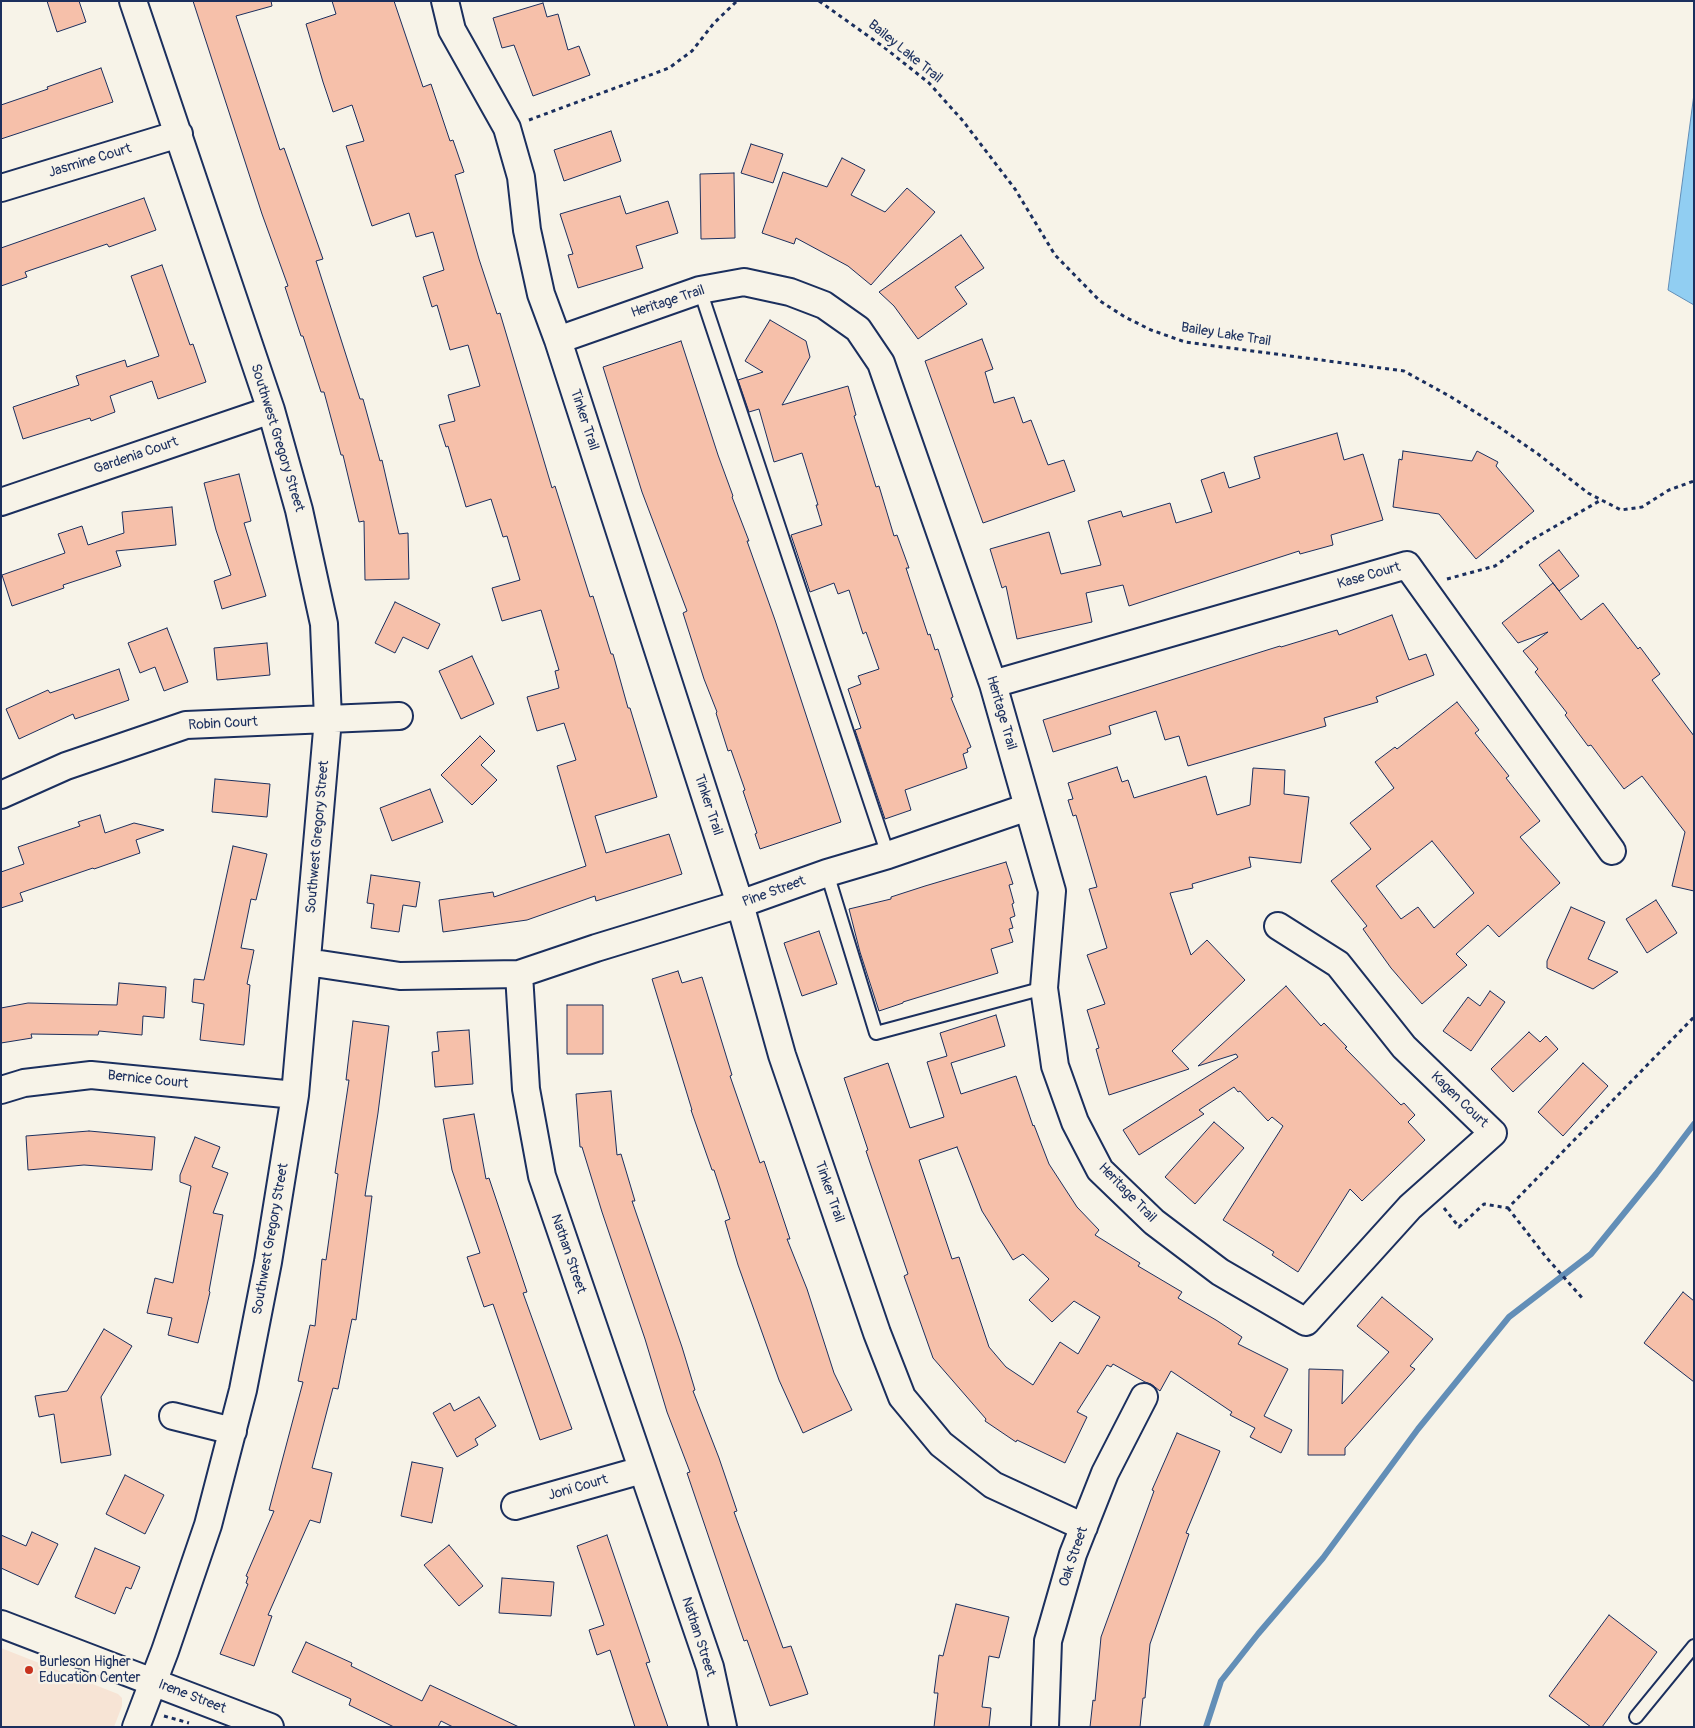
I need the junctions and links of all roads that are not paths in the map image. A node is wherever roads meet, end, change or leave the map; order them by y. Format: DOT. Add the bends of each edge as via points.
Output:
graph roads {
  1 [pos="133,1"];
  2 [pos="445,1"];
  3 [pos="179,134"];
  4 [pos="1,188"];
  5 [pos="700,290"];
  6 [pos="558,340"];
  7 [pos="271,410"];
  8 [pos="1,502"];
  9 [pos="993,684"];
  10 [pos="398,716"];
  11 [pos="328,720"];
  12 [pos="1,795"];
  13 [pos="1028,807"];
  14 [pos="1612,851"];
  15 [pos="888,855"];
  16 [pos="827,873"];
  17 [pos="740,904"];
  18 [pos="1278,926"];
  19 [pos="308,962"];
  20 [pos="519,974"];
  21 [pos="1044,988"];
  22 [pos="1,1090"];
  23 [pos="295,1096"];
  24 [pos="1306,1322"];
  25 [pos="1144,1398"];
  26 [pos="173,1416"];
  27 [pos="233,1431"];
  28 [pos="642,1470"];
  29 [pos="515,1506"];
  30 [pos="1084,1527"];
  31 [pos="1,1624"];
  32 [pos="1694,1646"];
  33 [pos="153,1682"];
  34 [pos="1636,1717"];
  35 [pos="136,1727"];
  36 [pos="270,1727"];
  37 [pos="722,1727"];
  38 [pos="1045,1727"];
  1 -- 3 [label="street, Southwest Gregory Street"];
  2 -- 6 [label="street, Tinker Trail" via="452,30 507,128 521,177 527,230 541,294"];
  3 -- 4 [label="street, Jasmine Court"];
  3 -- 7 [label="street, Southwest Gregory Street"];
  5 -- 6 [label="street, Heritage Trail"];
  5 -- 9 [label="street, Heritage Trail" via="744,282 790,292 824,305 858,329 881,363"];
  5 -- 15 [label="lane"];
  6 -- 17 [label="street, Tinker Trail"];
  7 -- 8 [label="street, Gardenia Court"];
  7 -- 11 [label="street, Southwest Gregory Street" via="299,510 324,624"];
  9 -- 13 [label="street, Heritage Trail"];
  9 -- 14 [label="street, Kase Court" via="1407,566"];
  10 -- 11 [label="street, Robin Court"];
  11 -- 12 [label="street, Robin Court" via="186,725 66,766"];
  11 -- 19 [label="street, Southwest Gregory Street"];
  13 -- 15 [label="street, Pine Street"];
  13 -- 21 [label="street, Heritage Trail" via="1052,891"];
  15 -- 16 [label="street, Pine Street"];
  16 -- 17 [label="street, Pine Street"];
  16 -- 21 [label="lane" via="876,1033"];
  17 -- 20 [label="street, Pine Street"];
  17 -- 30 [label="street, Tinker Trail" via="782,1055 902,1397 941,1444 993,1485"];
  18 -- 24 [label="street, Kagen Court" via="1338,964 1404,1047 1493,1133 1410,1207"];
  19 -- 20 [label="street" via="400,976"];
  19 -- 23 [label="street, Southwest Gregory Street"];
  20 -- 28 [label="street, Nathan Street" via="526,1089 542,1176"];
  21 -- 24 [label="street, Heritage Trail" via="1056,1066 1075,1122 1100,1170 1154,1222 1220,1272"];
  22 -- 23 [label="street, Bernice Court" via="24,1083 91,1075"];
  23 -- 27 [label="street, Southwest Gregory Street" via="268,1262"];
  25 -- 30 [label="street, Oak Street" via="1106,1473"];
  26 -- 27 [label="street"];
  27 -- 33 [label="street, Southwest Gregory Street" via="208,1525"];
  28 -- 29 [label="street, Joni Court"];
  28 -- 37 [label="street, Nathan Street" via="710,1667"];
  30 -- 38 [label="street, Oak Street" via="1048,1641"];
  31 -- 33 [label="street, Irene Street"];
  32 -- 34 [label="lane"];
  33 -- 35 [label="street, Southwest Gregory Street"];
  33 -- 36 [label="street, Irene Street"];
}
